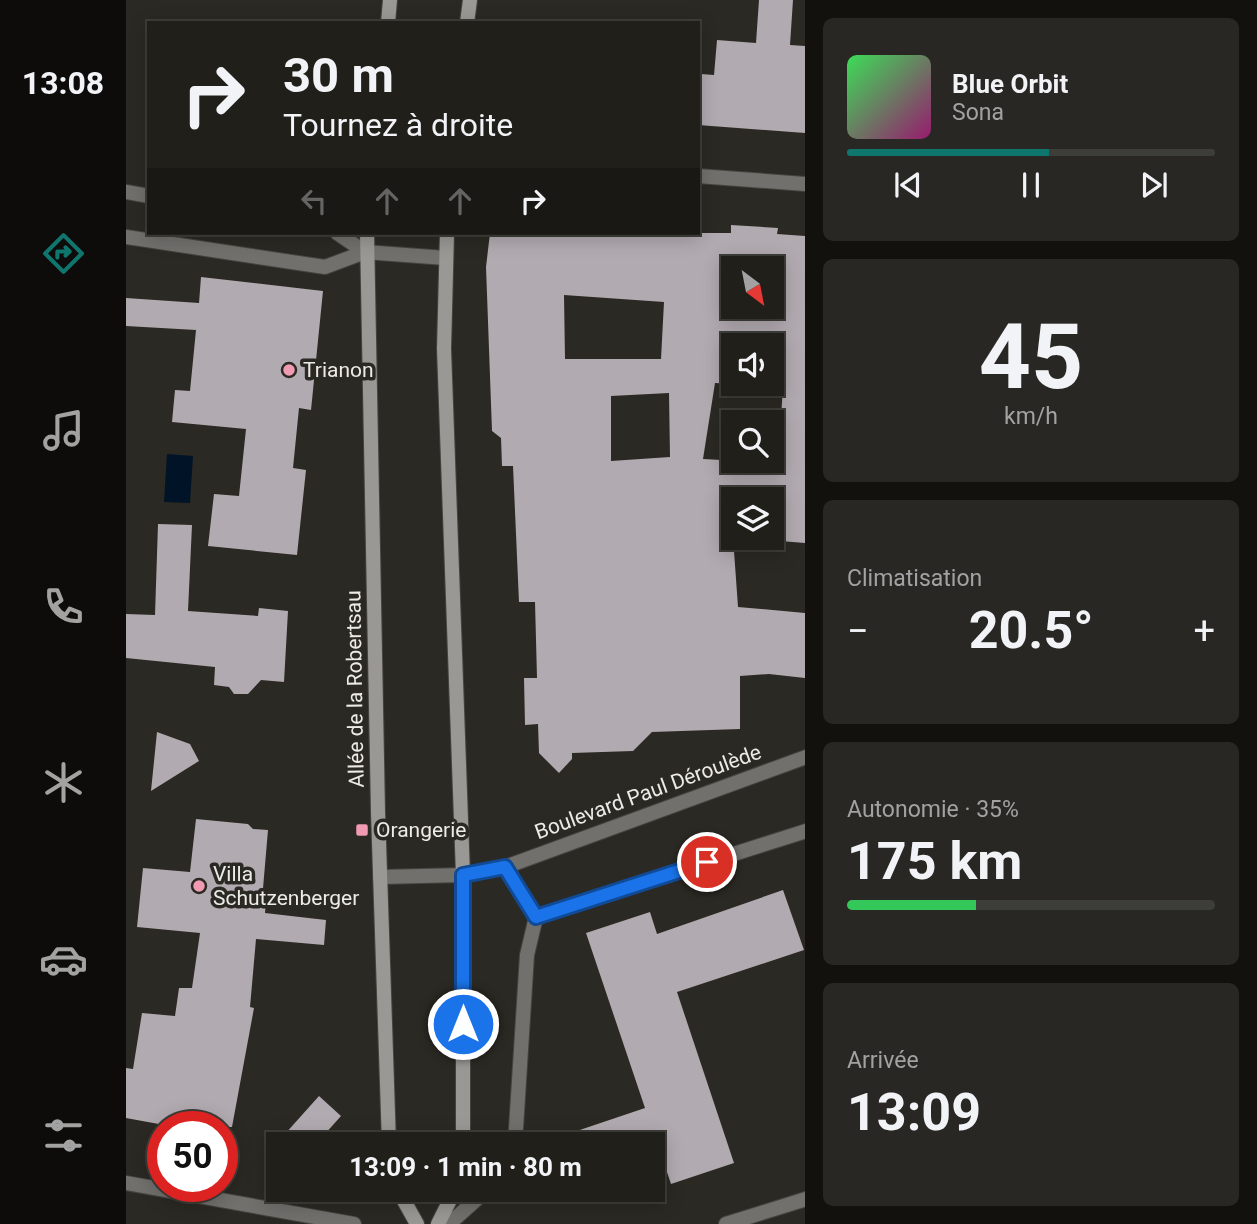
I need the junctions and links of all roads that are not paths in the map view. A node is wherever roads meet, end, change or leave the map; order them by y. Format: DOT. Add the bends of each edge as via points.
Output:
graph roads {
  1 [pos="390,0"];
  2 [pos="470,0"];
  3 [pos="388,21"];
  4 [pos="467,21"];
  5 [pos="700,176"];
  6 [pos="805,184"];
  7 [pos="126,192"];
  8 [pos="147,196"];
  9 [pos="340,235"];
  10 [pos="367,235"];
  11 [pos="447,235"];
  12 [pos="126,237"];
  13 [pos="365,252"];
  14 [pos="446,258"];
  15 [pos="805,757"];
  16 [pos="805,831"];
  17 [pos="505,867"];
  18 [pos="463,875"];
  19 [pos="380,877"];
  20 [pos="536,917"];
  21 [pos="389,1132"];
  22 [pos="463,1132"];
  23 [pos="516,1132"];
  24 [pos="126,1183"];
  25 [pos="805,1199"];
  26 [pos="405,1202"];
  27 [pos="449,1202"];
  28 [pos="474,1202"];
  29 [pos="354,1224"];
  30 [pos="417,1224"];
  31 [pos="438,1224"];
  32 [pos="449,1224"];
  33 [pos="726,1224"];
  1 -- 3 [label="main road"];
  2 -- 4 [label="main road"];
  5 -- 6 [label="street"];
  7 -- 8 [label="street"];
  9 -- 13 [label="street"];
  10 -- 13 [label="main road, Allée de la Robertsau"];
  11 -- 14 [label="main road"];
  12 -- 13 [label="street" via="325,267"];
  13 -- 14 [label="street"];
  13 -- 19 [label="main road, Allée de la Robertsau"];
  14 -- 18 [label="main road" via="444,349"];
  15 -- 17 [label="street, Boulevard Paul Déroulède"];
  16 -- 20 [label="street"];
  17 -- 18 [label="street, Boulevard Paul Déroulède"];
  17 -- 20 [label="street"];
  18 -- 19 [label="street, Boulevard Paul Déroulède"];
  18 -- 22 [label="main road"];
  19 -- 21 [label="main road, Allée de la Robertsau"];
  20 -- 23 [label="street" via="527,955"];
  24 -- 29 [label="street"];
  25 -- 33 [label="street"];
  26 -- 30 [label="main road"];
  27 -- 31 [label="main road"];
  28 -- 32 [label="street"];
}
